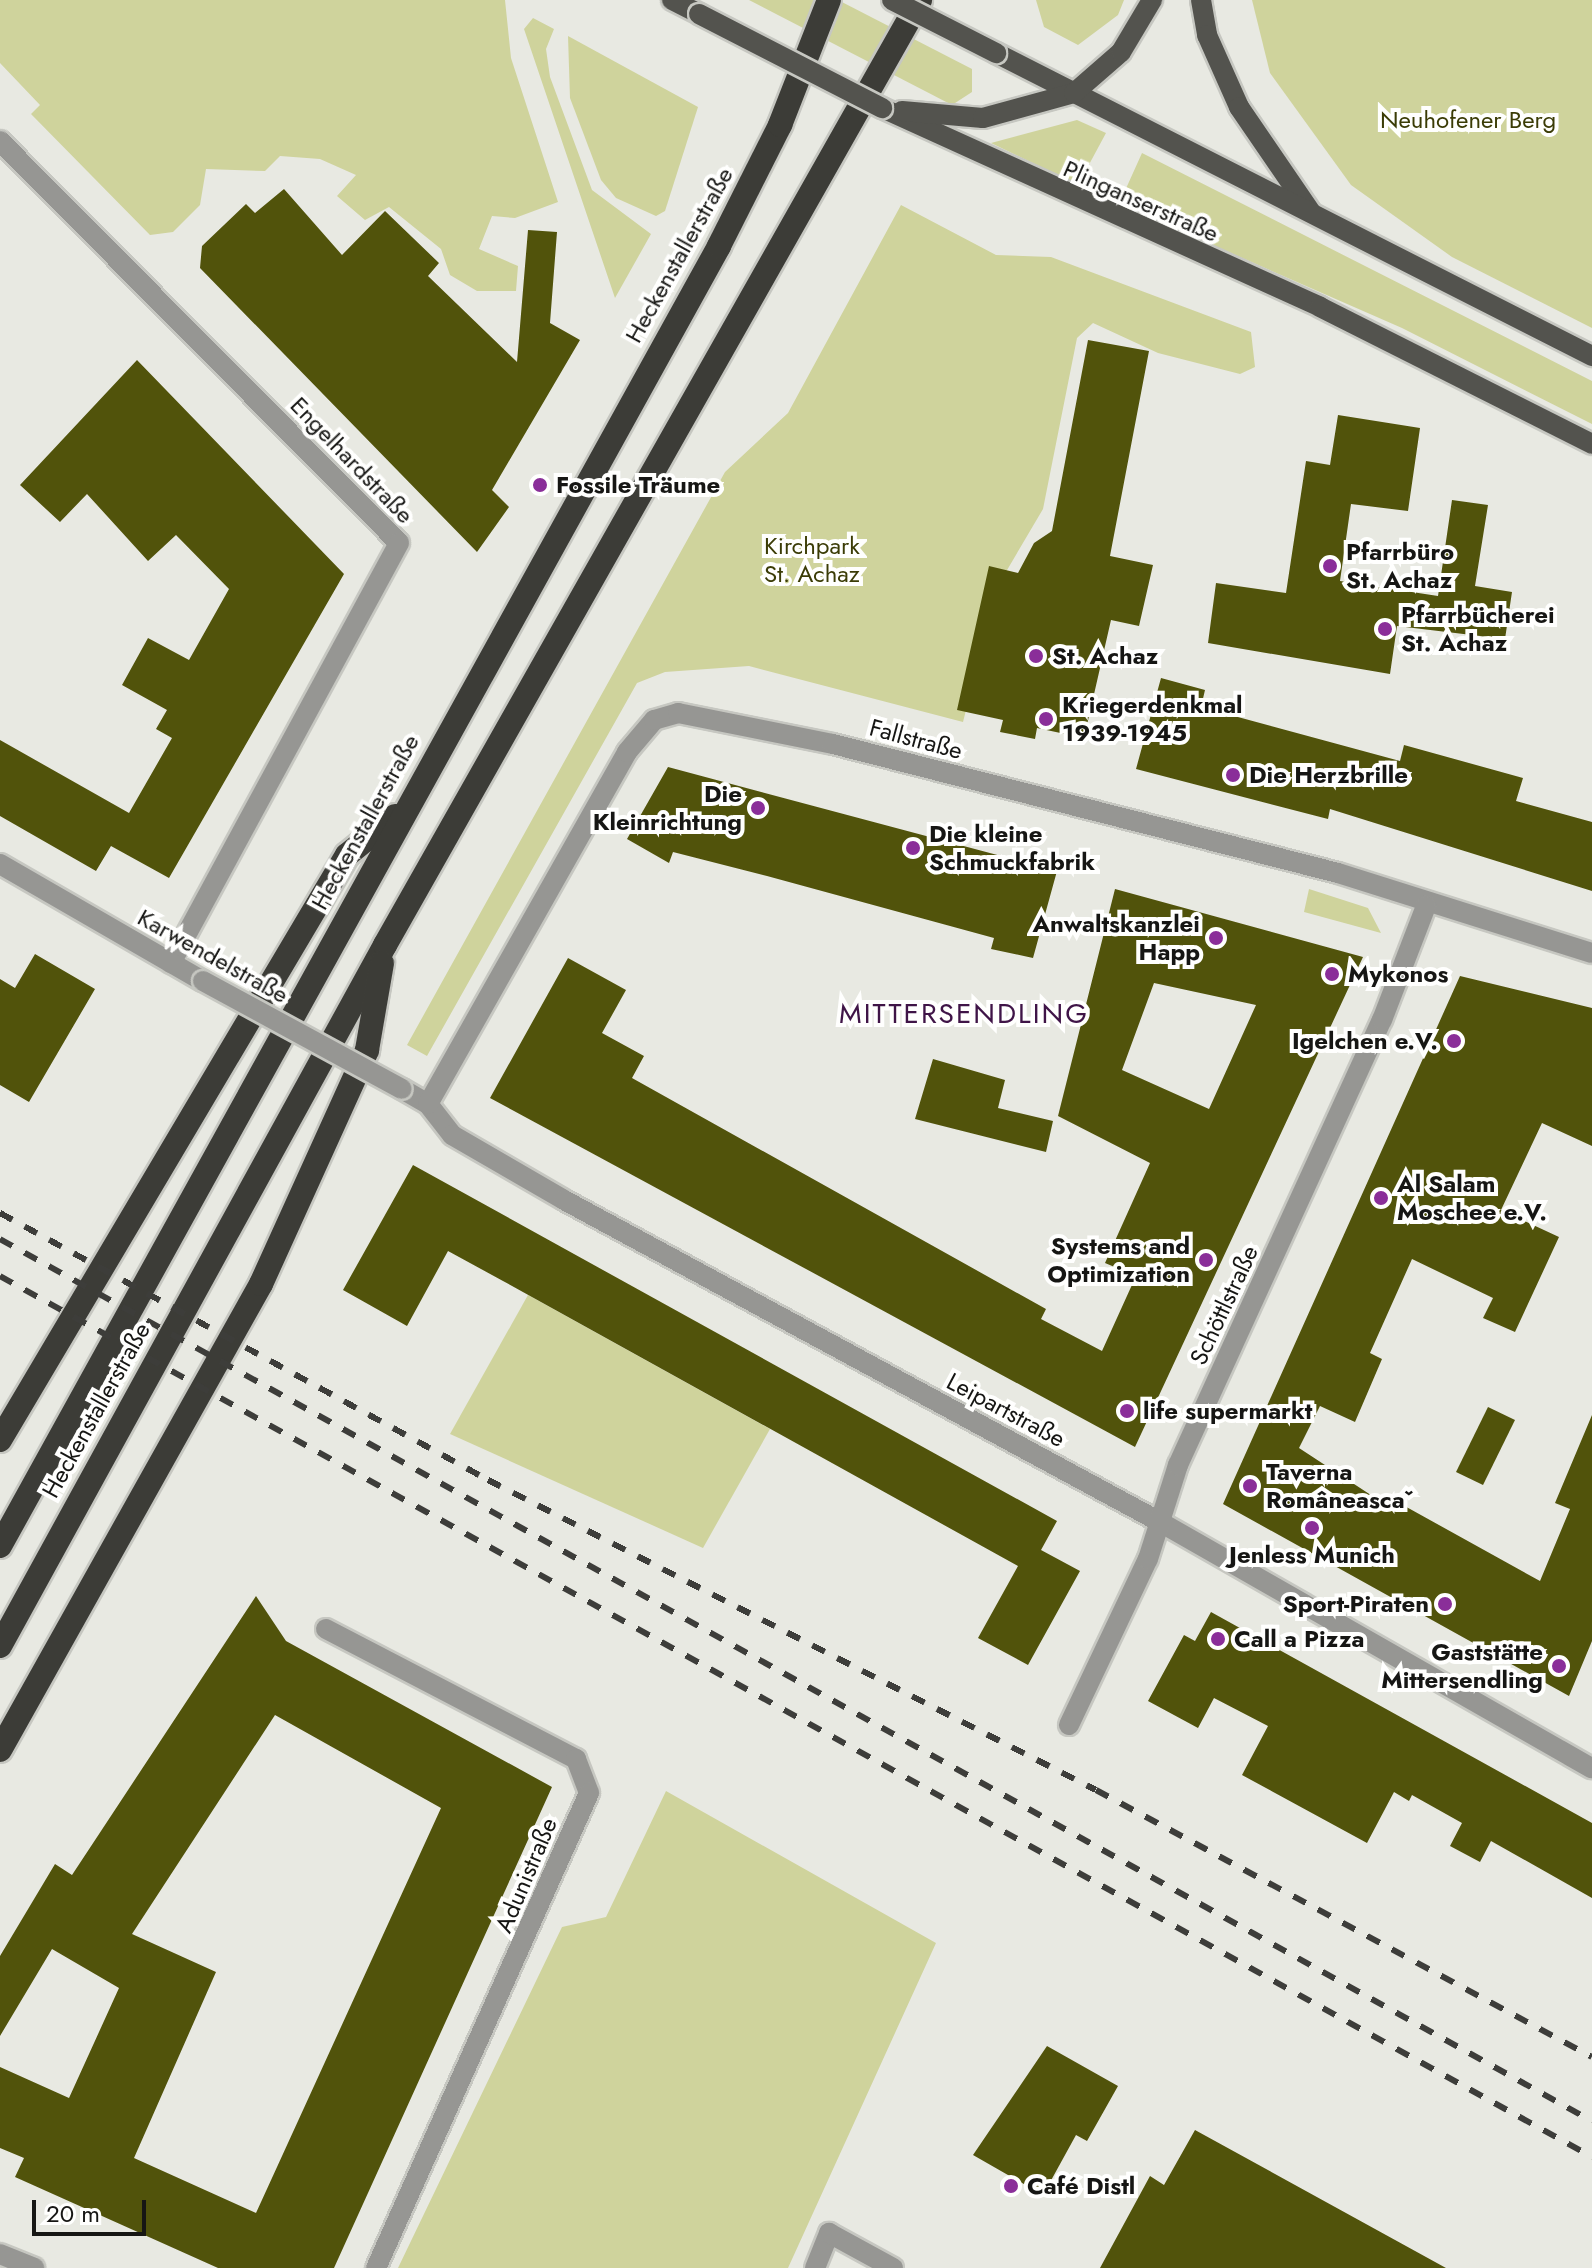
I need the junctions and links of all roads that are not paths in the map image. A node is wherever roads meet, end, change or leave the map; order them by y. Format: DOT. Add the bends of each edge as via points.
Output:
graph roads {
  1 [pos="672,0"];
  2 [pos="829,0"];
  3 [pos="892,0"];
  4 [pos="920,0"];
  5 [pos="1152,0"];
  6 [pos="1201,0"];
  7 [pos="1074,93"];
  8 [pos="882,108"];
  9 [pos="0,141"];
  10 [pos="1314,215"];
  11 [pos="1592,356"];
  12 [pos="1592,444"];
  13 [pos="404,809"];
  14 [pos="0,864"];
  15 [pos="1426,906"];
  16 [pos="385,945"];
  17 [pos="1592,953"];
  18 [pos="171,963"];
  19 [pos="402,1089"];
  20 [pos="428,1104"];
  21 [pos="0,1440"];
  22 [pos="1160,1522"];
  23 [pos="0,1546"];
  24 [pos="326,1629"];
  25 [pos="0,1646"];
  26 [pos="1069,1725"];
  27 [pos="0,1750"];
  28 [pos="1592,1768"];
  29 [pos="0,2254"];
  30 [pos="34,2268"];
  31 [pos="376,2268"];
  32 [pos="815,2268"];
  33 [pos="893,2268"];
  1 -- 8 [label="main road, Plinganserstraße, bridge"];
  2 -- 13 [label="highway, Heckenstallerstraße" via="780,125"];
  3 -- 7 [label="main road, bridge"];
  4 -- 16 [label="highway, Heckenstallerstraße"];
  5 -- 7 [label="main road" via="1121,52"];
  6 -- 10 [label="main road" via="1207,35 1239,107"];
  7 -- 8 [label="main road" via="1029,111 963,118"];
  7 -- 10 [label="main road"];
  8 -- 12 [label="main road, Plinganserstraße" via="1320,307"];
  9 -- 18 [label="street, Engelhardstraße" via="399,543"];
  10 -- 11 [label="main road"];
  13 -- 21 [label="highway" via="347,855"];
  13 -- 23 [label="highway, Heckenstallerstraße"];
  14 -- 18 [label="street, Karwendelstraße"];
  15 -- 17 [label="street, Fallstraße"];
  15 -- 20 [label="street, Fallstraße" via="1338,873 833,744 678,713 654,720 627,752"];
  15 -- 22 [label="street, Schöttlstraße" via="1376,1035 1178,1465"];
  16 -- 25 [label="highway, Heckenstallerstraße"];
  16 -- 27 [label="highway" via="367,1050 261,1284"];
  18 -- 19 [label="street, Karwendelstraße, bridge"];
  19 -- 20 [label="street, Leipartstraße"];
  20 -- 22 [label="street, Leipartstraße" via="452,1135 564,1200"];
  22 -- 26 [label="street, Schöttlstraße"];
  22 -- 28 [label="street, Leipartstraße"];
  24 -- 31 [label="street, Adunistraße" via="576,1759 589,1793"];
  29 -- 30 [label="street"];
  32 -- 33 [label="street" via="829,2233"];
}
